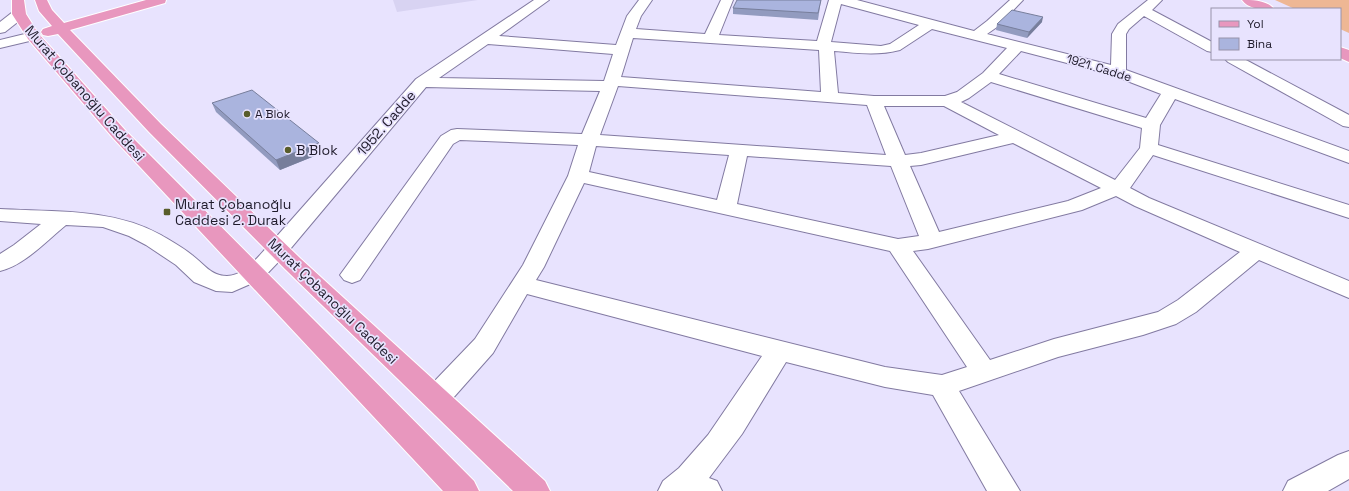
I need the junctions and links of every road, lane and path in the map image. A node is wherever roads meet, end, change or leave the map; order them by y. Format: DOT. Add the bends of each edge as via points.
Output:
graph roads {
  1 [pos="41,0"];
  2 [pos="160,0"];
  3 [pos="543,0"];
  4 [pos="646,0"];
  5 [pos="727,0"];
  6 [pos="835,0"];
  7 [pos="842,0"];
  8 [pos="1017,0"];
  9 [pos="1156,0"];
  10 [pos="1248,0"];
  11 [pos="18,7"];
  12 [pos="1265,8"];
  13 [pos="1144,10"];
  14 [pos="930,24"];
  15 [pos="61,28"];
  16 [pos="0,29"];
  17 [pos="33,36"];
  18 [pos="976,36"];
  19 [pos="484,39"];
  20 [pos="710,39"];
  21 [pos="623,42"];
  22 [pos="0,44"];
  23 [pos="823,45"];
  24 [pos="1018,46"];
  25 [pos="1211,47"];
  26 [pos="1235,60"];
  27 [pos="1118,72"];
  28 [pos="989,76"];
  29 [pos="422,82"];
  30 [pos="611,83"];
  31 [pos="1171,91"];
  32 [pos="830,98"];
  33 [pos="874,101"];
  34 [pos="947,101"];
  35 [pos="1349,122"];
  36 [pos="1151,125"];
  37 [pos="1014,137"];
  38 [pos="589,140"];
  39 [pos="1149,148"];
  40 [pos="739,150"];
  41 [pos="1349,157"];
  42 [pos="898,161"];
  43 [pos="578,176"];
  44 [pos="1117,189"];
  45 [pos="726,207"];
  46 [pos="1349,212"];
  47 [pos="0,216"];
  48 [pos="60,219"];
  49 [pos="932,241"];
  50 [pos="898,246"];
  51 [pos="278,249"];
  52 [pos="1256,251"];
  53 [pos="0,264"];
  54 [pos="254,274"];
  55 [pos="352,275"];
  56 [pos="521,284"];
  57 [pos="1349,290"];
  58 [pos="779,351"];
  59 [pos="984,372"];
  60 [pos="942,386"];
  61 [pos="436,398"];
  62 [pos="1349,464"];
  63 [pos="689,488"];
  64 [pos="463,491"];
  65 [pos="534,491"];
  66 [pos="1004,491"];
  67 [pos="1299,491"];
  1 -- 15 [label="main road, Murat Çobanoğlu Caddesi" via="46,11"];
  2 -- 15 [label="main road"];
  3 -- 19 [label="street, 1952. Cadde"];
  4 -- 21 [label="street" via="634,16"];
  5 -- 20 [label="street"];
  6 -- 23 [label="street"];
  7 -- 14 [label="street, 1921. Cadde" via="895,9"];
  8 -- 18 [label="street"];
  9 -- 13 [label="street"];
  10 -- 12 [label="main road"];
  11 -- 16 [label="street"];
  11 -- 17 [label="main road, Murat Çobanoğlu Caddesi"];
  13 -- 25 [label="street"];
  13 -- 27 [label="street" via="1119,34"];
  14 -- 18 [label="street, 1921. Cadde"];
  14 -- 23 [label="street" via="895,47 881,50"];
  15 -- 17 [label="main road"];
  15 -- 51 [label="main road, Murat Çobanoğlu Caddesi" via="155,128"];
  17 -- 22 [label="street"];
  17 -- 54 [label="main road, Murat Çobanoğlu Caddesi" via="119,134"];
  18 -- 24 [label="street, 1921. Cadde"];
  19 -- 21 [label="street"];
  19 -- 29 [label="street, 1952. Cadde"];
  20 -- 21 [label="street"];
  20 -- 23 [label="street"];
  21 -- 30 [label="street"];
  23 -- 32 [label="street" via="826,50"];
  24 -- 27 [label="street, 1921. Cadde"];
  24 -- 28 [label="street"];
  26 -- 35 [label="street"];
  27 -- 31 [label="street, 1921. Cadde"];
  28 -- 34 [label="street" via="963,95"];
  28 -- 36 [label="street"];
  29 -- 30 [label="street"];
  29 -- 51 [label="street, 1952. Cadde"];
  30 -- 32 [label="street"];
  30 -- 38 [label="street"];
  31 -- 36 [label="street"];
  31 -- 41 [label="street, 1921. Cadde"];
  32 -- 33 [label="street"];
  33 -- 34 [label="street"];
  33 -- 42 [label="street"];
  34 -- 37 [label="street"];
  36 -- 39 [label="street"];
  37 -- 42 [label="street" via="921,159"];
  37 -- 44 [label="street"];
  38 -- 40 [label="street"];
  38 -- 43 [label="street"];
  38 -- 55 [label="street" via="457,134 447,140"];
  39 -- 44 [label="street"];
  39 -- 46 [label="street"];
  40 -- 42 [label="street"];
  40 -- 45 [label="street"];
  42 -- 49 [label="street"];
  43 -- 45 [label="street"];
  43 -- 56 [label="street" via="533,267"];
  44 -- 49 [label="street" via="1074,206"];
  44 -- 52 [label="street"];
  45 -- 50 [label="street"];
  47 -- 48 [label="street"];
  48 -- 53 [label="street"];
  48 -- 54 [label="street" via="104,221 137,231 170,249 202,277 216,283 232,284"];
  49 -- 50 [label="street"];
  50 -- 59 [label="street"];
  51 -- 54 [label="street, 1952. Cadde"];
  51 -- 61 [label="main road, Murat Çobanoğlu Caddesi"];
  52 -- 57 [label="street"];
  52 -- 59 [label="street" via="1187,306 1167,318 1054,349"];
  54 -- 64 [label="main road, Murat Çobanoğlu Caddesi"];
  56 -- 58 [label="street"];
  56 -- 61 [label="street" via="484,346"];
  58 -- 60 [label="street" via="885,376"];
  58 -- 63 [label="street" via="738,418"];
  59 -- 60 [label="street"];
  60 -- 66 [label="street"];
  61 -- 65 [label="main road, Murat Çobanoğlu Caddesi"];
  62 -- 67 [label="street"];
}
